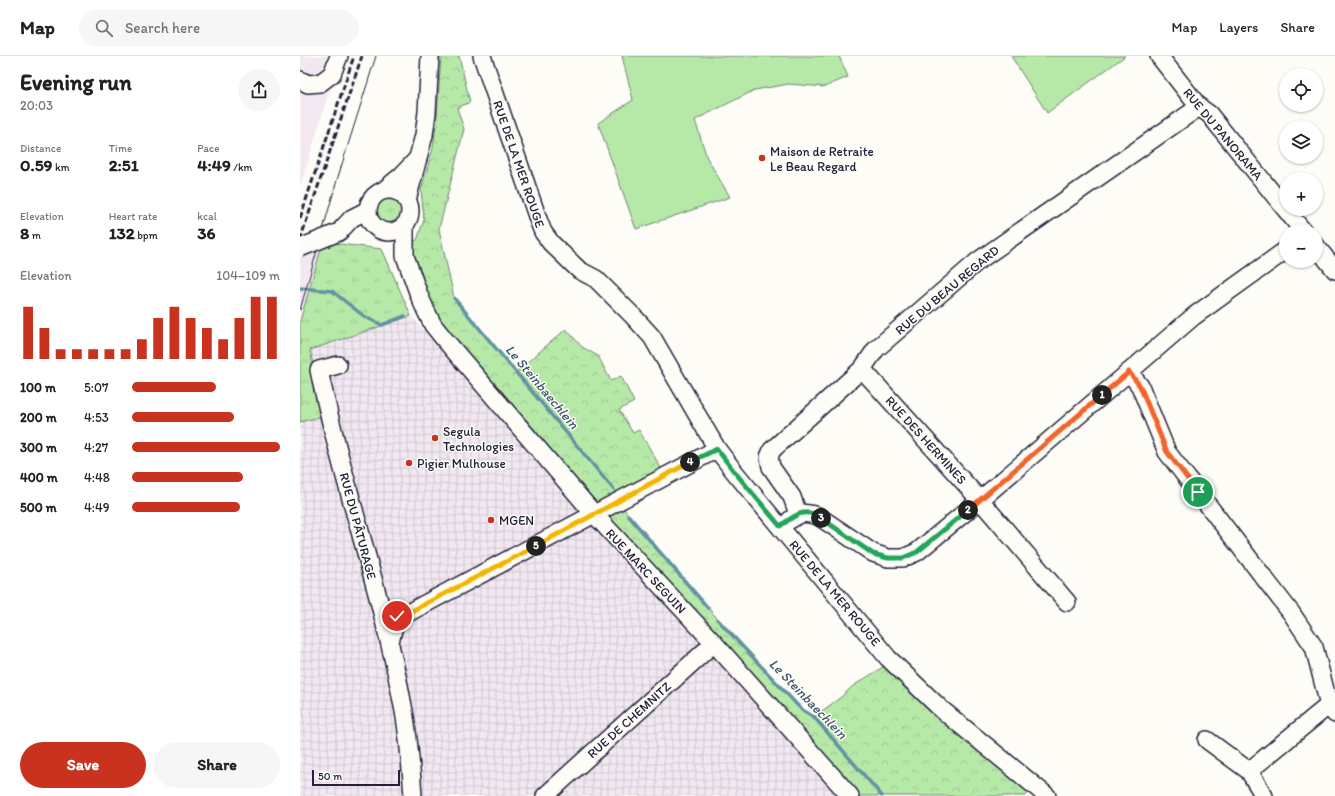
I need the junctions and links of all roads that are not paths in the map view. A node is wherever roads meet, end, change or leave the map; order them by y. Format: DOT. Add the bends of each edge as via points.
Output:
graph roads {
  1 [pos="338,56"];
  2 [pos="430,56"];
  3 [pos="482,56"];
  4 [pos="1159,56"];
  5 [pos="300,80"];
  6 [pos="1199,107"];
  7 [pos="419,156"];
  8 [pos="384,190"];
  9 [pos="407,200"];
  10 [pos="368,210"];
  11 [pos="1298,224"];
  12 [pos="405,225"];
  13 [pos="378,229"];
  14 [pos="339,232"];
  15 [pos="300,248"];
  16 [pos="1279,255"];
  17 [pos="1323,255"];
  18 [pos="405,256"];
  19 [pos="1335,270"];
  20 [pos="338,365"];
  21 [pos="862,369"];
  22 [pos="1129,372"];
  23 [pos="717,449"];
  24 [pos="980,500"];
  25 [pos="594,514"];
  26 [pos="798,514"];
  27 [pos="780,526"];
  28 [pos="1067,602"];
  29 [pos="379,604"];
  30 [pos="402,616"];
  31 [pos="390,642"];
  32 [pos="714,643"];
  33 [pos="1332,709"];
  34 [pos="1207,740"];
  35 [pos="1249,771"];
  36 [pos="413,796"];
  37 [pos="545,796"];
  38 [pos="850,796"];
  39 [pos="1047,796"];
  40 [pos="1264,796"];
  1 -- 5 [label="street" via="332,74 320,83 308,84"];
  2 -- 7 [label="street" via="427,112"];
  3 -- 23 [label="street, RUE DE LA MER ROUGE" via="543,232 579,270 596,279 652,337"];
  4 -- 6 [label="street, RUE DU PANORAMA"];
  6 -- 11 [label="street, RUE DU PANORAMA" via="1209,114"];
  6 -- 21 [label="street, RUE DU BEAU REGARD" via="978,261 876,349"];
  7 -- 8 [label="street"];
  7 -- 9 [label="street"];
  8 -- 9 [label="street" via="397,192"];
  8 -- 10 [label="street" via="373,197"];
  9 -- 12 [label="street" via="410,213"];
  10 -- 13 [label="street" via="371,222"];
  10 -- 14 [label="street" via="352,218"];
  12 -- 13 [label="street" via="394,232"];
  12 -- 18 [label="street, RUE MARC SEGUIN"];
  13 -- 14 [label="street"];
  13 -- 18 [label="street, RUE MARC SEGUIN"];
  14 -- 15 [label="street, bridge"];
  16 -- 22 [label="street" via="1194,316"];
  17 -- 19 [label="street"];
  18 -- 25 [label="street, RUE MARC SEGUIN" via="433,325"];
  20 -- 29 [label="street, RUE DU PÂTURAGE" via="319,370 327,410"];
  21 -- 24 [label="street, RUE DES HERMINES"];
  21 -- 26 [label="street, RUE DU BEAU REGARD" via="772,450 769,457 771,467 792,497"];
  22 -- 24 [label="street"];
  22 -- 33 [label="street" via="1140,386 1167,452 1292,614 1314,647"];
  23 -- 25 [label="street"];
  23 -- 27 [label="street, RUE DE LA MER ROUGE"];
  24 -- 26 [label="street" via="917,552 903,558 873,554 818,516"];
  24 -- 28 [label="street, RUE DES HERMINES"];
  25 -- 30 [label="street"];
  25 -- 32 [label="street, RUE MARC SEGUIN"];
  26 -- 27 [label="street"];
  27 -- 39 [label="street, RUE DE LA MER ROUGE" via="888,658 941,709"];
  29 -- 30 [label="street" via="392,614"];
  29 -- 31 [label="street, RUE DU PÂTURAGE"];
  30 -- 31 [label="street" via="394,626"];
  31 -- 36 [label="street, RUE DU PÂTURAGE" via="409,745"];
  32 -- 37 [label="street, RUE DE CHEMNITZ"];
  32 -- 38 [label="street, RUE MARC SEGUIN"];
  33 -- 35 [label="street"];
  34 -- 35 [label="street"];
  35 -- 40 [label="street"];
}
